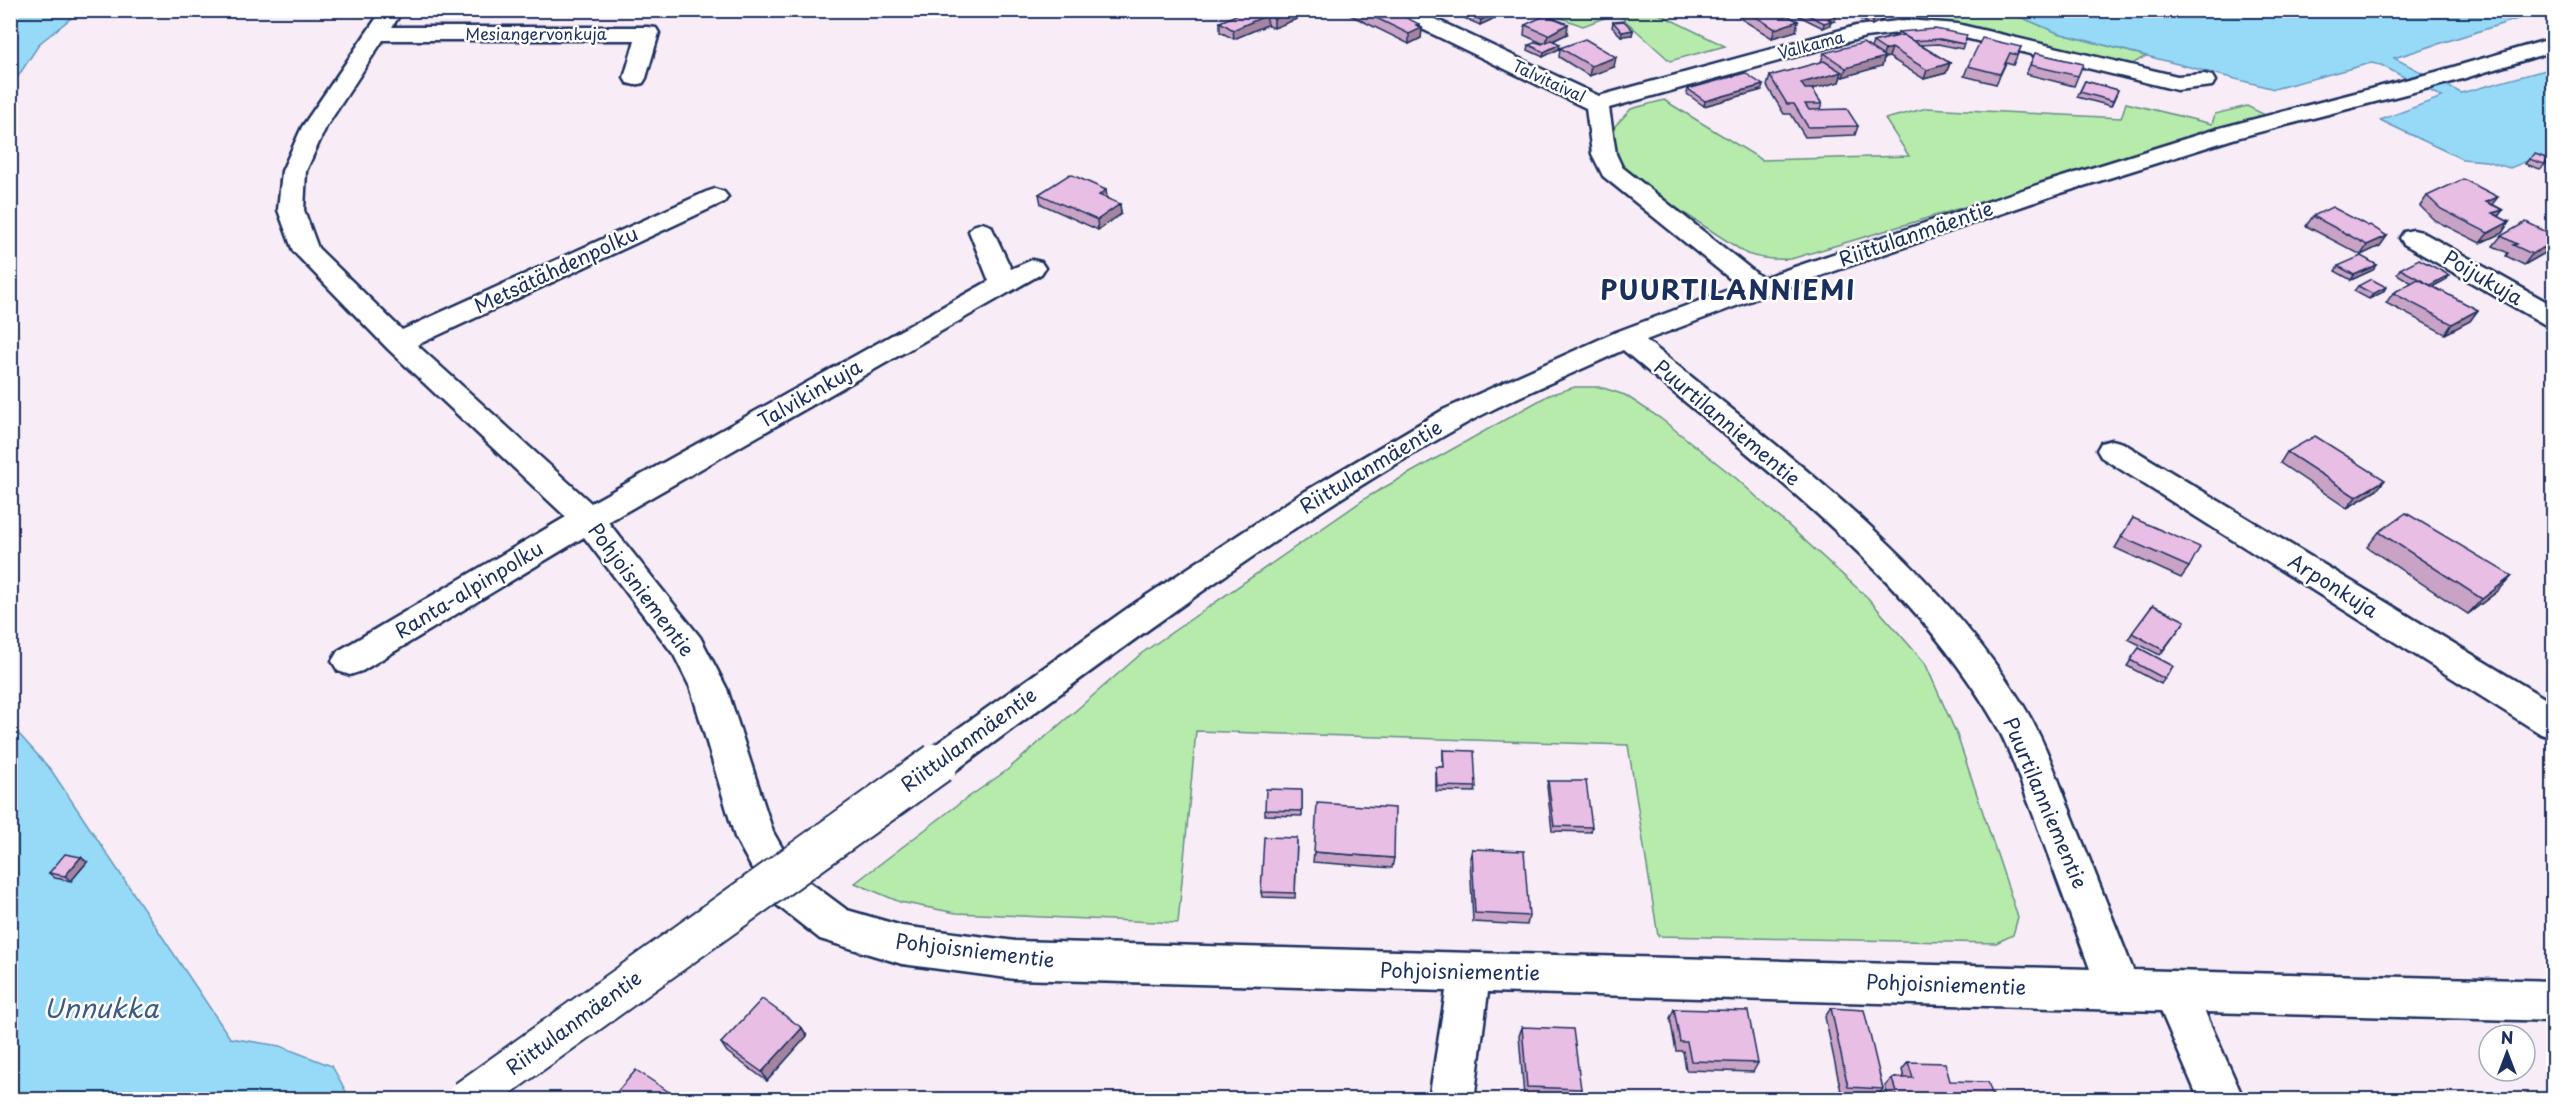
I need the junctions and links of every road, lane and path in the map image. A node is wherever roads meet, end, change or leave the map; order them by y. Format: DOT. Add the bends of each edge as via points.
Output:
graph roads {
  1 [pos="1398,10"];
  2 [pos="1834,16"];
  3 [pos="386,22"];
  4 [pos="1864,31"];
  5 [pos="2553,44"];
  6 [pos="635,78"];
  7 [pos="2204,81"];
  8 [pos="1598,104"];
  9 [pos="715,197"];
  10 [pos="982,231"];
  11 [pos="2413,238"];
  12 [pos="1032,268"];
  13 [pos="1004,284"];
  14 [pos="1758,288"];
  15 [pos="2553,318"];
  16 [pos="1626,338"];
  17 [pos="398,343"];
  18 [pos="2112,450"];
  19 [pos="588,519"];
  20 [pos="350,661"];
  21 [pos="2553,723"];
  22 [pos="1470,973"];
  23 [pos="2119,990"];
  24 [pos="2174,991"];
  25 [pos="2553,1001"];
  26 [pos="467,1100"];
  27 [pos="1451,1100"];
  28 [pos="2222,1100"];
  1 -- 8 [label="street, Talvitaival"];
  2 -- 4 [label="street"];
  3 -- 6 [label="street, Mesiangervonkuja" via="648,33"];
  3 -- 17 [label="street, Pohjoisniementie" via="314,127 294,171 291,210 306,251"];
  4 -- 7 [label="street, Valkama" via="1906,26 1956,30 2177,83"];
  4 -- 8 [label="street, Valkama"];
  5 -- 14 [label="street, Riittulanmäentie" via="2228,133"];
  8 -- 14 [label="street, Talvitaival" via="1604,153 1612,171"];
  9 -- 17 [label="street, Metsätähdenpolku"];
  10 -- 13 [label="street"];
  11 -- 15 [label="street, Poijukuja"];
  12 -- 13 [label="street, Talvikinkuja"];
  13 -- 19 [label="street, Talvikinkuja"];
  14 -- 16 [label="street, Riittulanmäentie"];
  16 -- 23 [label="street, Puurtilanniementie" via="1857,530 1923,598 1980,669 2011,718 2045,795"];
  16 -- 26 [label="street, Riittulanmäentie, bridge" via="1455,417 1310,503 1147,612"];
  17 -- 19 [label="street, Pohjoisniementie"];
  18 -- 21 [label="street, Arponkuja"];
  19 -- 20 [label="street, Ranta-alpinpolku"];
  19 -- 22 [label="street, Pohjoisniementie" via="688,647 709,688 756,837 782,885 835,926 902,945 1015,960"];
  22 -- 23 [label="street, Pohjoisniementie"];
  22 -- 27 [label="street"];
  23 -- 24 [label="street"];
  24 -- 25 [label="street"];
  24 -- 28 [label="street"];
}
